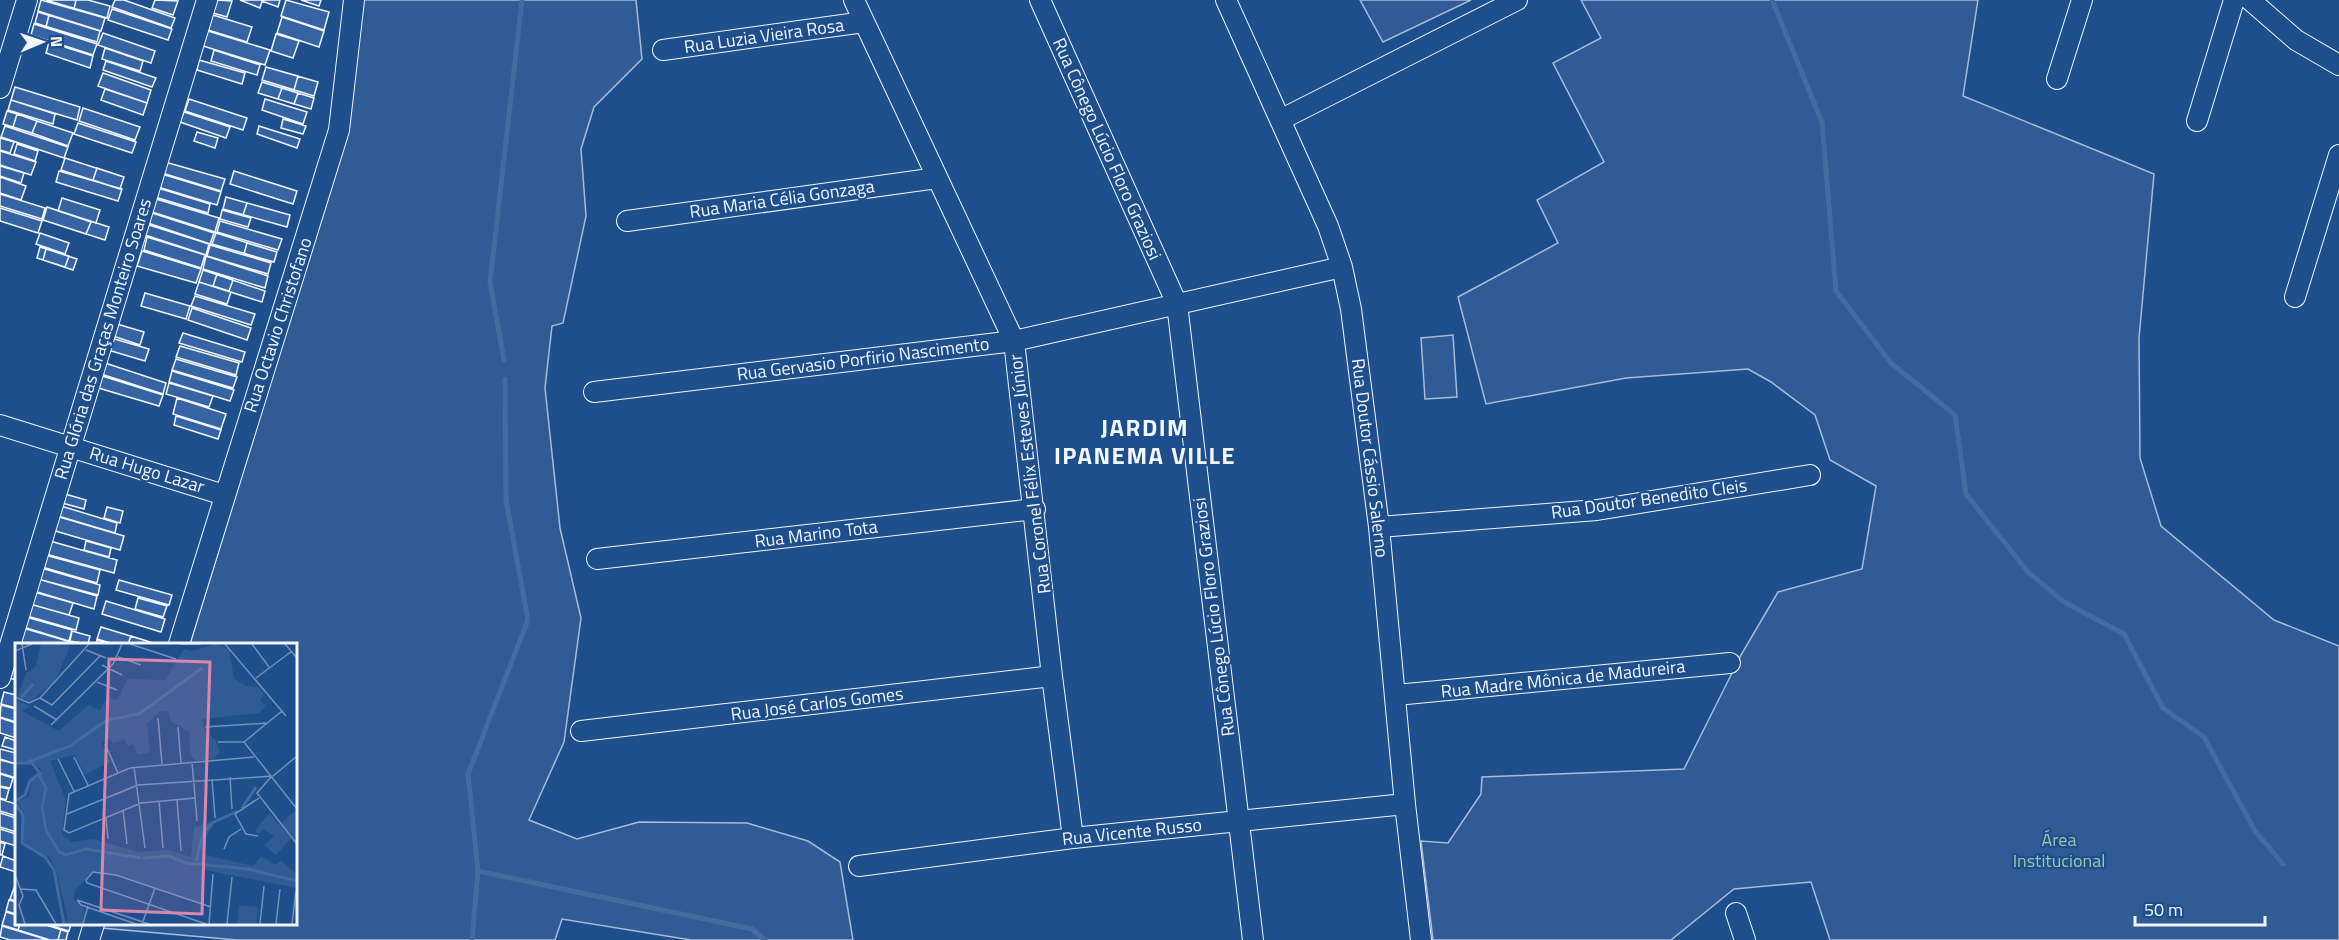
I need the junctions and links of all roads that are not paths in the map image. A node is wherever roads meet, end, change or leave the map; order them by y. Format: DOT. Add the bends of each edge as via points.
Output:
graph roads {
  1 [pos="27,0"];
  2 [pos="207,0"];
  3 [pos="354,0"];
  4 [pos="854,0"];
  5 [pos="1040,0"];
  6 [pos="1226,0"];
  7 [pos="1516,0"];
  8 [pos="2082,0"];
  9 [pos="2234,0"];
  10 [pos="2250,0"];
  11 [pos="864,22"];
  12 [pos="663,50"];
  13 [pos="2339,65"];
  14 [pos="2057,79"];
  15 [pos="0,88"];
  16 [pos="1280,120"];
  17 [pos="2197,121"];
  18 [pos="2339,154"];
  19 [pos="937,178"];
  20 [pos="627,221"];
  21 [pos="1342,267"];
  22 [pos="2295,297"];
  23 [pos="1177,304"];
  24 [pos="1014,340"];
  25 [pos="594,392"];
  26 [pos="0,425"];
  27 [pos="70,447"];
  28 [pos="1810,475"];
  29 [pos="224,495"];
  30 [pos="1035,509"];
  31 [pos="1379,526"];
  32 [pos="597,559"];
  33 [pos="180,643"];
  34 [pos="1730,663"];
  35 [pos="1052,676"];
  36 [pos="0,678"];
  37 [pos="1396,695"];
  38 [pos="581,731"];
  39 [pos="1405,804"];
  40 [pos="1238,822"];
  41 [pos="1073,838"];
  42 [pos="859,866"];
  43 [pos="1736,913"];
  44 [pos="94,925"];
  45 [pos="89,940"];
  46 [pos="1253,940"];
  47 [pos="1421,940"];
  48 [pos="1745,940"];
  1 -- 15 [label="street"];
  2 -- 27 [label="street, Rua Glória das Graças Monteiro Soares"];
  3 -- 29 [label="street, Rua Octavio Christofano" via="339,130"];
  4 -- 11 [label="street, Rua Coronel Félix Esteves Júnior"];
  5 -- 23 [label="street, Rua Cônego Lúcio Floro Graziosi"];
  6 -- 16 [label="street, Rua Doutor Cássio Salerno"];
  7 -- 16 [label="street"];
  8 -- 14 [label="street"];
  9 -- 17 [label="street"];
  10 -- 13 [label="street" via="2296,40"];
  11 -- 12 [label="street, Rua Luzia Vieira Rosa"];
  11 -- 19 [label="street, Rua Coronel Félix Esteves Júnior"];
  16 -- 21 [label="street, Rua Doutor Cássio Salerno" via="1328,226"];
  18 -- 22 [label="street"];
  19 -- 20 [label="street, Rua Maria Célia Gonzaga"];
  19 -- 24 [label="street, Rua Coronel Félix Esteves Júnior"];
  21 -- 23 [label="street, Rua Gervasio Porfirio Nascimento"];
  21 -- 31 [label="street, Rua Doutor Cássio Salerno"];
  23 -- 24 [label="street, Rua Gervasio Porfirio Nascimento"];
  23 -- 40 [label="street, Rua Cônego Lúcio Floro Graziosi"];
  24 -- 25 [label="street, Rua Gervasio Porfirio Nascimento"];
  24 -- 30 [label="street, Rua Coronel Félix Esteves Júnior"];
  26 -- 27 [label="street, Rua Hugo Lazar"];
  27 -- 29 [label="street, Rua Hugo Lazar"];
  27 -- 36 [label="street, Rua Glória das Graças Monteiro Soares"];
  28 -- 31 [label="street, Rua Doutor Benedito Cleis" via="1597,510"];
  29 -- 33 [label="street, Rua Octavio Christofano"];
  30 -- 32 [label="street, Rua Marino Tota"];
  30 -- 35 [label="street, Rua Coronel Félix Esteves Júnior"];
  31 -- 37 [label="street, Rua Doutor Cássio Salerno"];
  34 -- 37 [label="street, Rua Madre Mônica de Madureira"];
  35 -- 38 [label="street, Rua José Carlos Gomes"];
  35 -- 41 [label="street, Rua Coronel Félix Esteves Júnior"];
  37 -- 39 [label="street, Rua Doutor Cássio Salerno"];
  39 -- 40 [label="street, Rua Vicente Russo"];
  39 -- 47 [label="street, Rua Doutor Cássio Salerno"];
  40 -- 41 [label="street, Rua Vicente Russo"];
  40 -- 46 [label="street, Rua Cônego Lúcio Floro Graziosi"];
  41 -- 42 [label="street, Rua Vicente Russo"];
  43 -- 48 [label="street"];
  44 -- 45 [label="street"];
}
